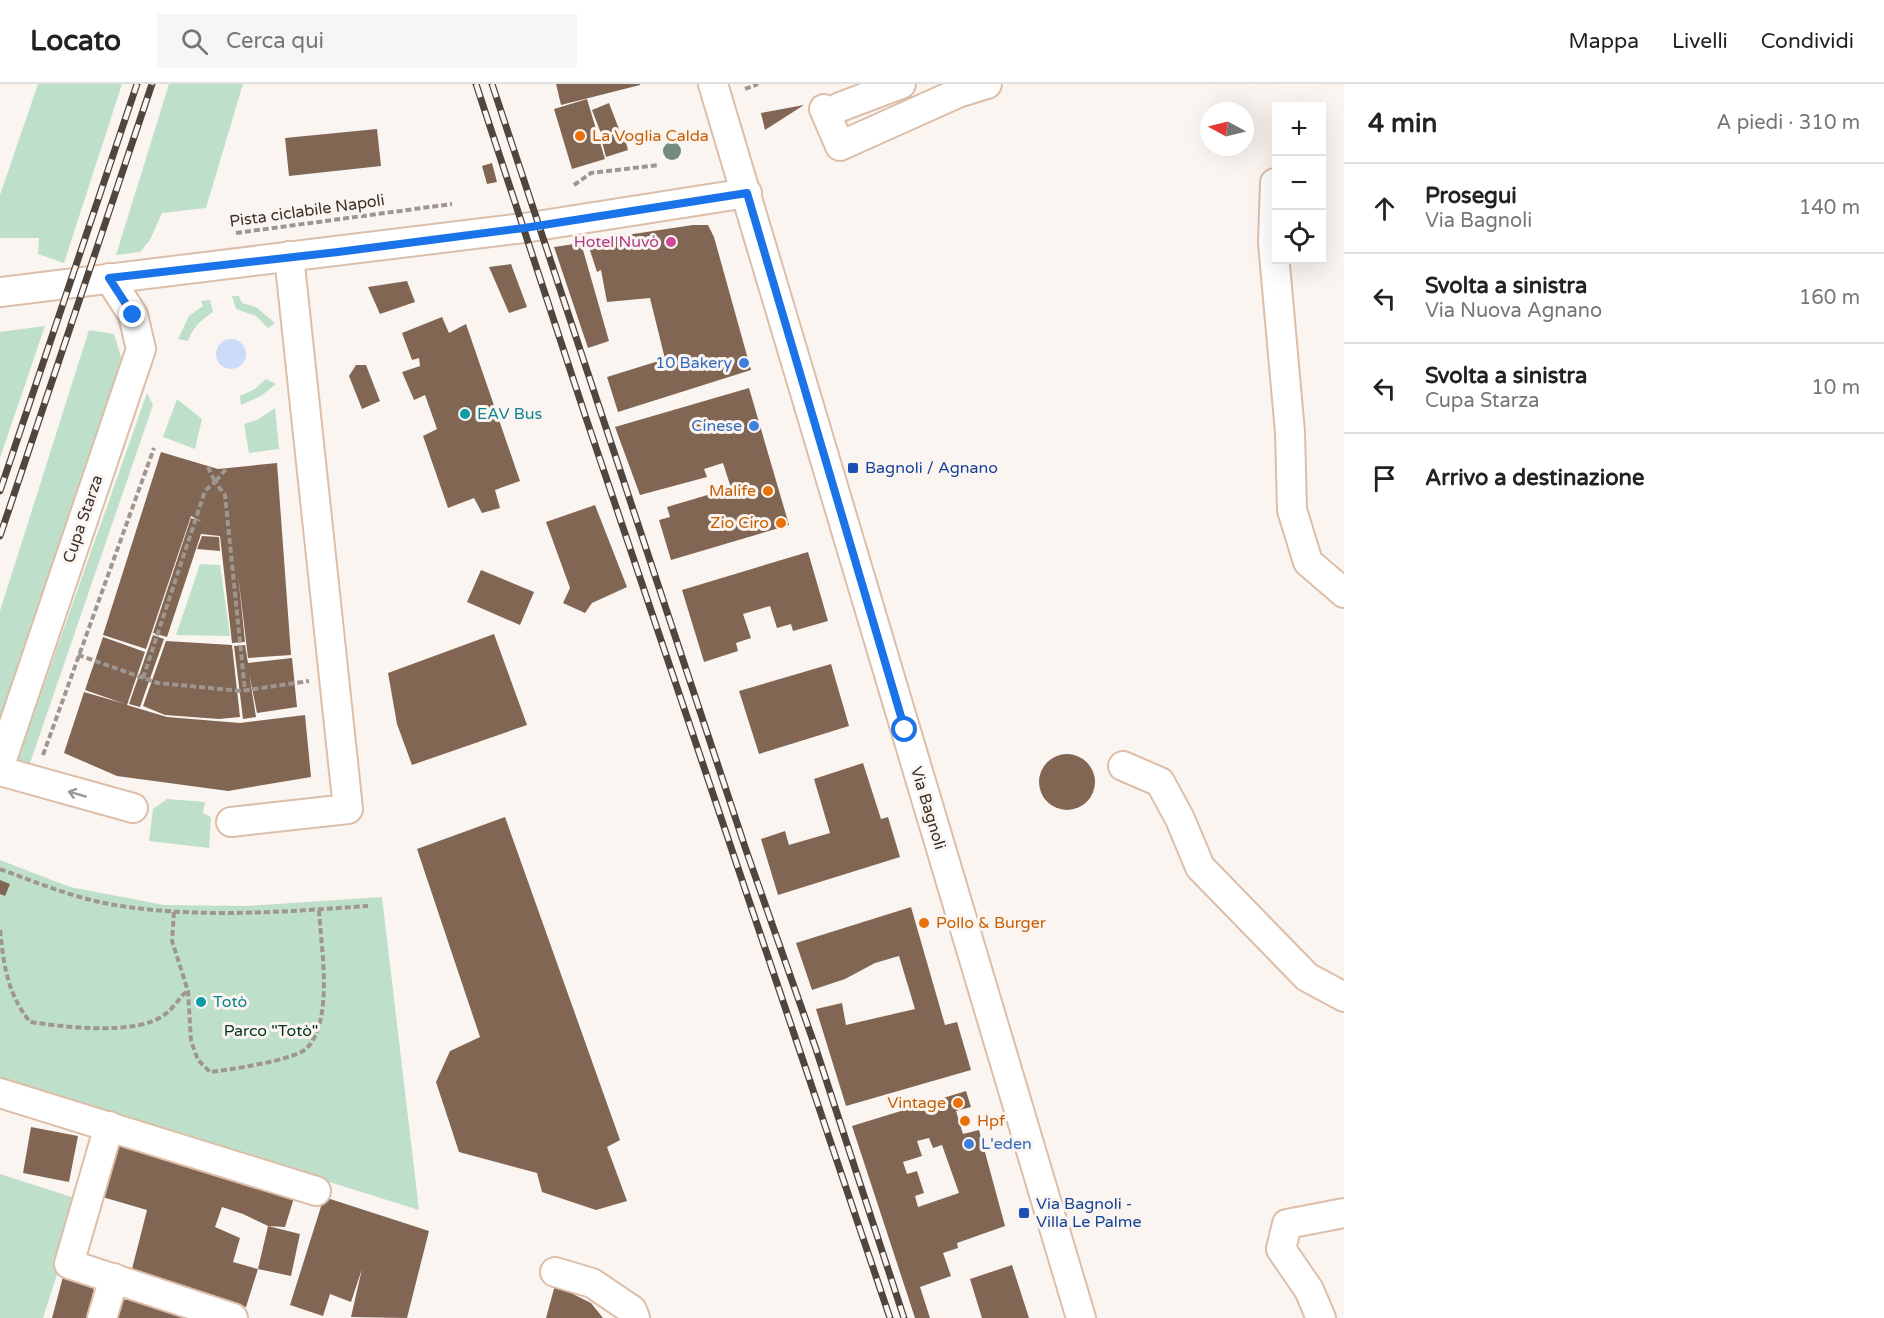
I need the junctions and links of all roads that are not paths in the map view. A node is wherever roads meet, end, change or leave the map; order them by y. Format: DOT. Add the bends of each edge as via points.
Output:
graph roads {
  1 [pos="713,84"];
  2 [pos="901,84"];
  3 [pos="987,84"];
  4 [pos="950,90"];
  5 [pos="747,193"];
  6 [pos="1274,210"];
  7 [pos="289,256"];
  8 [pos="109,278"];
  9 [pos="0,292"];
  10 [pos="1344,593"];
  11 [pos="0,765"];
  12 [pos="1123,766"];
  13 [pos="0,771"];
  14 [pos="133,808"];
  15 [pos="231,822"];
  16 [pos="1344,997"];
  17 [pos="0,1093"];
  18 [pos="109,1126"];
  19 [pos="316,1191"];
  20 [pos="1344,1213"];
  21 [pos="555,1272"];
  22 [pos="114,1278"];
  23 [pos="102,1318"];
  24 [pos="233,1318"];
  25 [pos="635,1318"];
  26 [pos="1081,1318"];
  27 [pos="1321,1318"];
  1 -- 5 [label="street, Via Bagnoli"];
  2 -- 4 [label="street" via="832,108 840,146"];
  3 -- 4 [label="street"];
  5 -- 7 [label="street" via="524,228"];
  5 -- 26 [label="street, Via Bagnoli"];
  6 -- 10 [label="street" via="1273,243 1290,432 1292,510 1308,562"];
  7 -- 8 [label="street"];
  7 -- 15 [label="street" via="348,809"];
  8 -- 9 [label="street"];
  8 -- 11 [label="street, Cupa Starza" via="133,315 141,349"];
  12 -- 16 [label="street" via="1160,782 1200,867 1307,977"];
  14 -- 13 [label="street, one-way"];
  17 -- 18 [label="street"];
  18 -- 19 [label="street"];
  18 -- 22 [label="street" via="69,1264"];
  20 -- 27 [label="street" via="1287,1224 1281,1250 1309,1290"];
  21 -- 25 [label="street" via="592,1283 632,1310"];
  22 -- 23 [label="street"];
  22 -- 24 [label="street"];
}
